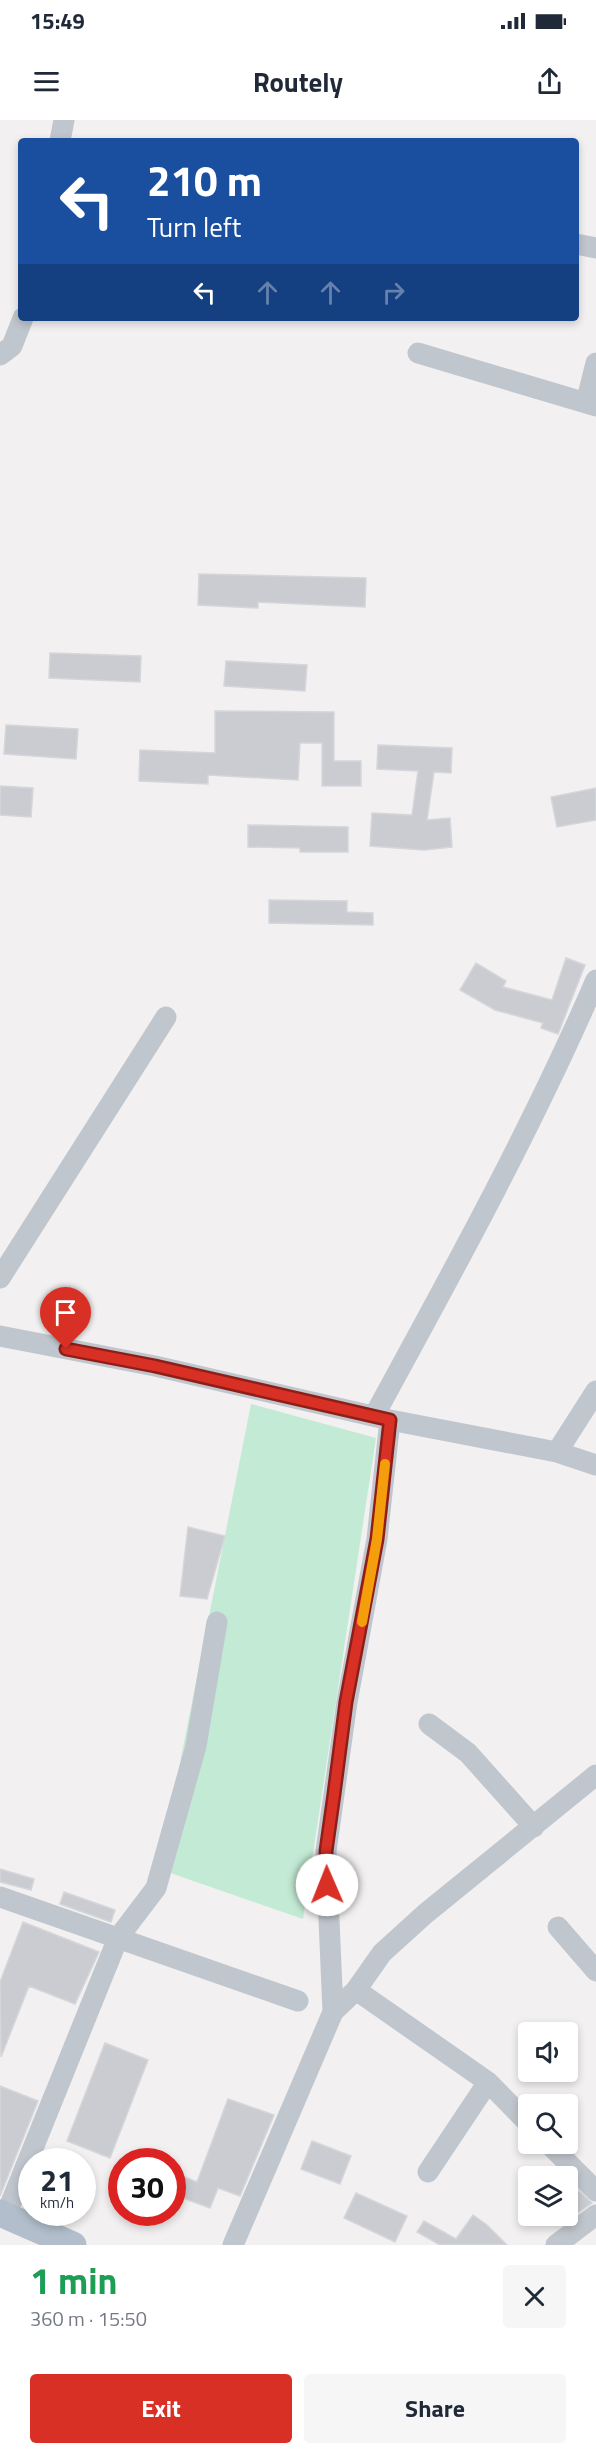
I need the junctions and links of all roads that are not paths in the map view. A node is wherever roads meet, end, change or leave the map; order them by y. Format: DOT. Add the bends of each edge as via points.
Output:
graph roads {
  1 [pos="64,120"];
  2 [pos="61,138"];
  3 [pos="579,245"];
  4 [pos="596,249"];
  5 [pos="22,321"];
  6 [pos="418,353"];
  7 [pos="0,355"];
  8 [pos="596,363"];
  9 [pos="591,405"];
  10 [pos="596,980"];
  11 [pos="166,1017"];
  12 [pos="2,1272"];
  13 [pos="0,1336"];
  14 [pos="596,1391"];
  15 [pos="382,1418"];
  16 [pos="557,1452"];
  17 [pos="596,1465"];
  18 [pos="217,1622"];
  19 [pos="429,1724"];
  20 [pos="596,1775"];
  21 [pos="534,1827"];
  22 [pos="0,1898"];
  23 [pos="558,1927"];
  24 [pos="117,1938"];
  25 [pos="596,1971"];
  26 [pos="356,1990"];
  27 [pos="298,2001"];
  28 [pos="333,2012"];
  29 [pos="488,2082"];
  30 [pos="518,2112"];
  31 [pos="559,2154"];
  32 [pos="428,2172"];
  33 [pos="596,2191"];
  34 [pos="3,2214"];
  35 [pos="596,2215"];
  36 [pos="73,2245"];
  37 [pos="233,2245"];
  38 [pos="556,2245"];
  1 -- 2 [label="street"];
  3 -- 4 [label="street"];
  5 -- 7 [label="street" via="12,346"];
  6 -- 9 [label="street"];
  8 -- 9 [label="street"];
  10 -- 15 [label="street" via="572,1036"];
  11 -- 12 [label="street"];
  13 -- 15 [label="street" via="155,1366"];
  14 -- 16 [label="street"];
  15 -- 16 [label="street"];
  15 -- 28 [label="street" via="377,1539 346,1702 326,1851"];
  16 -- 17 [label="street"];
  18 -- 24 [label="street" via="196,1746 156,1888"];
  19 -- 21 [label="street" via="468,1753"];
  20 -- 21 [label="street"];
  21 -- 26 [label="street" via="467,1878 382,1953"];
  22 -- 24 [label="street"];
  23 -- 25 [label="street"];
  24 -- 27 [label="street"];
  24 -- 34 [label="street"];
  26 -- 28 [label="street"];
  26 -- 29 [label="street"];
  28 -- 37 [label="street"];
  29 -- 30 [label="street"];
  29 -- 32 [label="street"];
  31 -- 33 [label="street"];
  34 -- 36 [label="main road"];
  35 -- 38 [label="street"];
}
